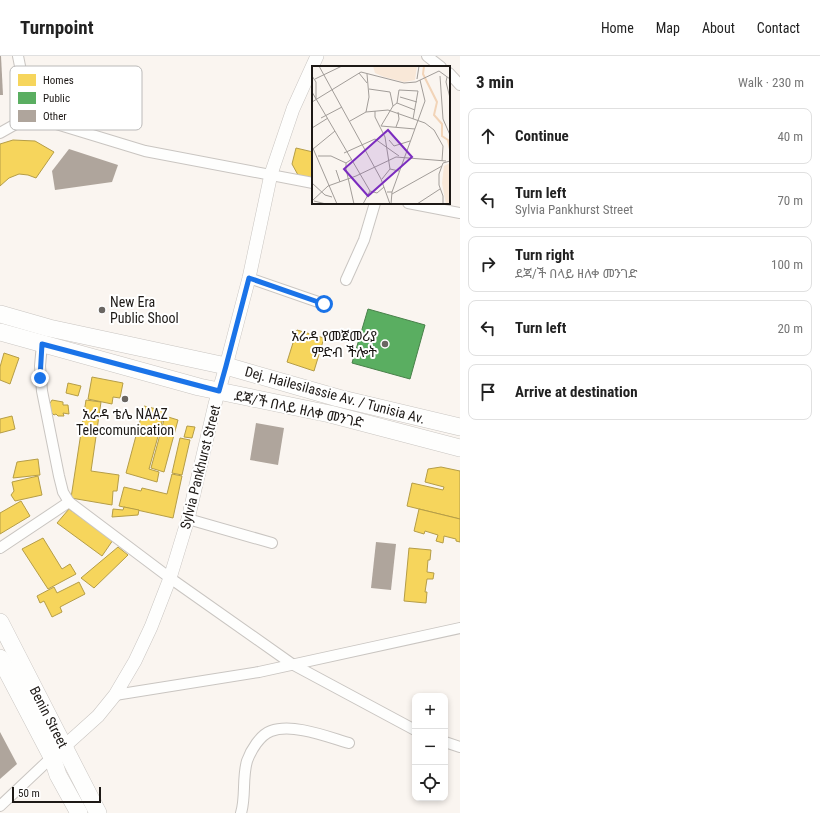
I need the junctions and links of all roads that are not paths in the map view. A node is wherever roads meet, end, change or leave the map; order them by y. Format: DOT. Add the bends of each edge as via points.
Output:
graph roads {
  1 [pos="18,56"];
  2 [pos="317,56"];
  3 [pos="428,56"];
  4 [pos="20,66"];
  5 [pos="312,66"];
  6 [pos="440,66"];
  7 [pos="312,67"];
  8 [pos="450,74"];
  9 [pos="460,85"];
  10 [pos="10,127"];
  11 [pos="76,130"];
  12 [pos="0,133"];
  13 [pos="271,174"];
  14 [pos="312,183"];
  15 [pos="375,204"];
  16 [pos="413,204"];
  17 [pos="460,213"];
  18 [pos="249,278"];
  19 [pos="346,280"];
  20 [pos="324,304"];
  21 [pos="0,314"];
  22 [pos="0,332"];
  23 [pos="42,344"];
  24 [pos="226,366"];
  25 [pos="219,391"];
  26 [pos="460,427"];
  27 [pos="460,448"];
  28 [pos="69,502"];
  29 [pos="188,519"];
  30 [pos="272,543"];
  31 [pos="0,548"];
  32 [pos="170,578"];
  33 [pos="0,622"];
  34 [pos="460,628"];
  35 [pos="0,658"];
  36 [pos="292,664"];
  37 [pos="16,670"];
  38 [pos="115,695"];
  39 [pos="413,729"];
  40 [pos="350,743"];
  41 [pos="448,743"];
  42 [pos="460,747"];
  43 [pos="58,752"];
  44 [pos="0,806"];
  45 [pos="79,813"];
  46 [pos="98,813"];
  47 [pos="241,813"];
  1 -- 4 [label="street"];
  2 -- 5 [label="street, Sylvia Pankhurst Street"];
  3 -- 6 [label="street"];
  7 -- 13 [label="street, Sylvia Pankhurst Street" via="293,109"];
  8 -- 9 [label="street"];
  10 -- 12 [label="street"];
  11 -- 13 [label="street" via="145,151"];
  13 -- 14 [label="street"];
  13 -- 18 [label="street, Sylvia Pankhurst Street"];
  15 -- 19 [label="street" via="364,240"];
  16 -- 17 [label="street"];
  18 -- 20 [label="street"];
  18 -- 24 [label="street, Sylvia Pankhurst Street"];
  21 -- 24 [label="main road, Dej. Hailesilassie Av. / Tunisia Av." via="49,328"];
  22 -- 23 [label="main road, ደጃ/ች በላይ ዘለቀ መንገድ"];
  23 -- 25 [label="main road, ደጃ/ች በላይ ዘለቀ መንገድ"];
  23 -- 28 [label="street" via="42,391 59,476 63,492"];
  24 -- 25 [label="street, Sylvia Pankhurst Street"];
  24 -- 26 [label="main road, Dej. Hailesilassie Av. / Tunisia Av." via="338,398"];
  25 -- 27 [label="main road, ደጃ/ች በላይ ዘለቀ መንገድ" via="330,414"];
  25 -- 29 [label="street, Sylvia Pankhurst Street"];
  28 -- 31 [label="street"];
  28 -- 32 [label="street"];
  29 -- 30 [label="street"];
  29 -- 32 [label="street, Sylvia Pankhurst Street"];
  32 -- 36 [label="street"];
  32 -- 38 [label="street, Sylvia Pankhurst Street" via="135,662"];
  33 -- 37 [label="main road, Benin Street"];
  34 -- 36 [label="street"];
  35 -- 37 [label="main road, Benin Street"];
  36 -- 38 [label="street" via="259,672"];
  36 -- 39 [label="street"];
  37 -- 43 [label="main road, Benin Street"];
  38 -- 43 [label="street, Sylvia Pankhurst Street" via="98,716"];
  40 -- 47 [label="street" via="298,729 271,731 257,742 247,761"];
  41 -- 42 [label="street"];
  43 -- 44 [label="street"];
  43 -- 45 [label="main road, Benin Street" via="58,775"];
  43 -- 46 [label="main road, Benin Street"];
}
